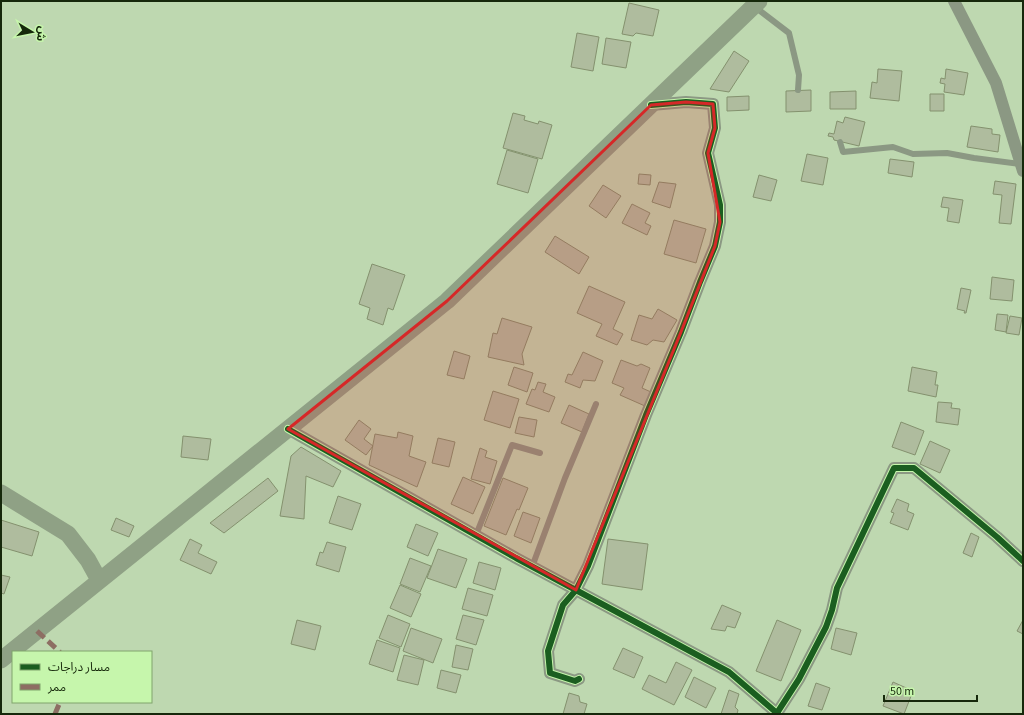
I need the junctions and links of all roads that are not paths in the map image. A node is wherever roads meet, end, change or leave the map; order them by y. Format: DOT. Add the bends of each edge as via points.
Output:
graph roads {
  1 [pos="954,1"];
  2 [pos="756,4"];
  3 [pos="798,90"];
  4 [pos="651,105"];
  5 [pos="840,142"];
  6 [pos="1022,167"];
  7 [pos="596,404"];
  8 [pos="288,428"];
  9 [pos="540,453"];
  10 [pos="1,493"];
  11 [pos="476,535"];
  12 [pos="1023,561"];
  13 [pos="532,567"];
  14 [pos="100,580"];
  15 [pos="576,590"];
  16 [pos="12,651"];
  17 [pos="12,651"];
  18 [pos="1,660"];
  19 [pos="579,678"];
  20 [pos="778,713"];
  1 -- 6 [label="street" via="996,83"];
  2 -- 3 [label="lane" via="789,33 799,75"];
  2 -- 4 [label="main road"];
  4 -- 8 [label="main road" via="447,301"];
  4 -- 15 [label="street" via="686,102 713,104 715,128 708,153 720,205 720,222 715,246 682,332"];
  5 -- 6 [label="lane" via="843,152 893,147 914,154 947,153"];
  7 -- 13 [label="lane"];
  8 -- 11 [label="street"];
  8 -- 14 [label="main road"];
  9 -- 11 [label="lane" via="512,445"];
  10 -- 14 [label="main road" via="68,534"];
  11 -- 13 [label="street"];
  12 -- 20 [label="street" via="914,468 894,468 837,588 826,627"];
  13 -- 15 [label="street"];
  14 -- 16 [label="main road"];
  15 -- 19 [label="street" via="563,605 548,651 550,673 575,681"];
  15 -- 20 [label="street" via="730,672"];
  17 -- 18 [label="main road"];
}
